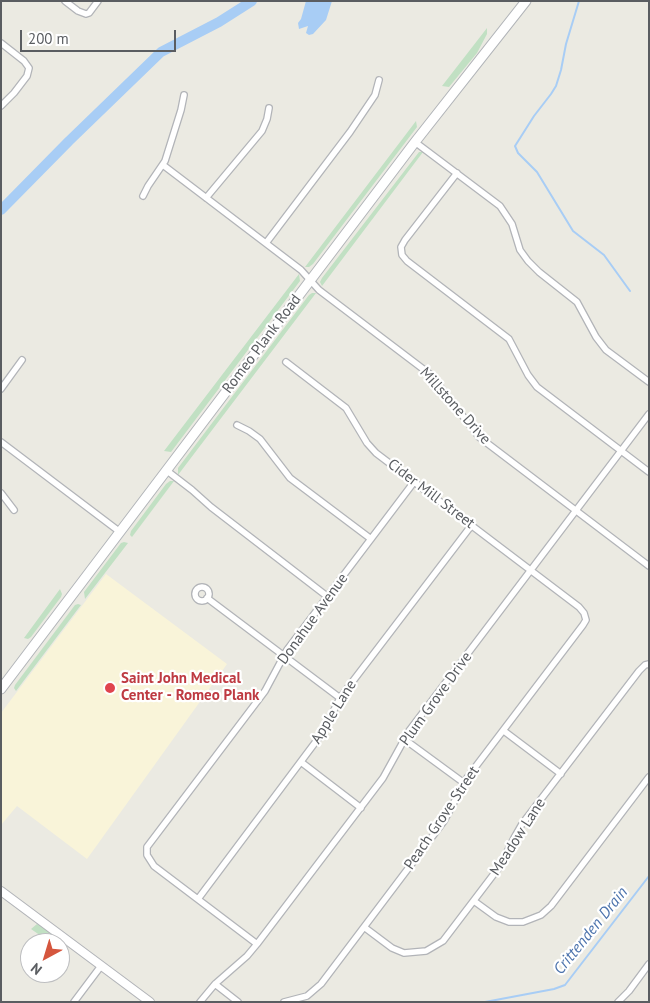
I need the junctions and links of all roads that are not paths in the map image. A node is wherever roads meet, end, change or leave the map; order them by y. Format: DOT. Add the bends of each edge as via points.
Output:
graph roads {
  1 [pos="65,1"];
  2 [pos="98,1"];
  3 [pos="526,1"];
  4 [pos="1,43"];
  5 [pos="379,80"];
  6 [pos="184,95"];
  7 [pos="1,106"];
  8 [pos="269,108"];
  9 [pos="416,142"];
  10 [pos="163,165"];
  11 [pos="456,173"];
  12 [pos="143,196"];
  13 [pos="206,198"];
  14 [pos="266,244"];
  15 [pos="310,280"];
  16 [pos="22,360"];
  17 [pos="286,362"];
  18 [pos="649,382"];
  19 [pos="1,389"];
  20 [pos="649,414"];
  21 [pos="237,426"];
  22 [pos="1,442"];
  23 [pos="622,451"];
  24 [pos="166,470"];
  25 [pos="649,472"];
  26 [pos="414,482"];
  27 [pos="1,493"];
  28 [pos="14,510"];
  29 [pos="576,510"];
  30 [pos="471,526"];
  31 [pos="120,532"];
  32 [pos="371,539"];
  33 [pos="649,566"];
  34 [pos="531,570"];
  35 [pos="328,597"];
  36 [pos="207,598"];
  37 [pos="586,616"];
  38 [pos="284,656"];
  39 [pos="649,664"];
  40 [pos="1,689"];
  41 [pos="340,698"];
  42 [pos="504,731"];
  43 [pos="404,739"];
  44 [pos="301,762"];
  45 [pos="561,774"];
  46 [pos="649,777"];
  47 [pos="464,783"];
  48 [pos="361,808"];
  49 [pos="1,891"];
  50 [pos="198,899"];
  51 [pos="474,901"];
  52 [pos="364,927"];
  53 [pos="258,944"];
  54 [pos="649,964"];
  55 [pos="102,966"];
  56 [pos="215,984"];
  57 [pos="74,1002"];
  58 [pos="150,1002"];
  59 [pos="200,1002"];
  60 [pos="238,1002"];
  61 [pos="284,1002"];
  62 [pos="618,1002"];
  1 -- 2 [label="street" via="86,14"];
  3 -- 9 [label="main road, Romeo Plank Road"];
  4 -- 7 [label="street" via="29,68 23,81"];
  5 -- 14 [label="street" via="375,95 350,132"];
  6 -- 10 [label="street"];
  8 -- 13 [label="street" via="262,131"];
  9 -- 11 [label="street"];
  9 -- 15 [label="main road, Romeo Plank Road"];
  10 -- 12 [label="street"];
  10 -- 13 [label="street, Millstone Drive"];
  11 -- 18 [label="street" via="505,212 524,255 539,272 577,302 600,343"];
  11 -- 23 [label="street" via="405,240 401,251 407,261 509,340 538,387"];
  13 -- 14 [label="street, Millstone Drive"];
  14 -- 15 [label="street, Millstone Drive"];
  15 -- 24 [label="main road, Romeo Plank Road"];
  15 -- 29 [label="street, Millstone Drive" via="431,376 479,437"];
  16 -- 19 [label="street"];
  17 -- 26 [label="street, Cider Mill Street" via="346,408 371,448"];
  20 -- 23 [label="street, Plum Grove Drive"];
  21 -- 32 [label="street" via="260,439 290,478"];
  22 -- 31 [label="street"];
  23 -- 25 [label="street"];
  23 -- 29 [label="street, Plum Grove Drive"];
  24 -- 31 [label="main road, Romeo Plank Road"];
  24 -- 35 [label="street"];
  26 -- 30 [label="street, Cider Mill Street"];
  26 -- 32 [label="street, Donahue Avenue"];
  27 -- 28 [label="street"];
  29 -- 33 [label="street, Millstone Drive"];
  29 -- 34 [label="street, Plum Grove Drive"];
  30 -- 34 [label="street, Cider Mill Street"];
  30 -- 41 [label="street, Apple Lane"];
  31 -- 40 [label="main road, Romeo Plank Road"];
  32 -- 35 [label="street, Donahue Avenue"];
  34 -- 37 [label="street, Cider Mill Street" via="582,609"];
  34 -- 43 [label="street, Plum Grove Drive"];
  35 -- 38 [label="street, Donahue Avenue"];
  36 -- 38 [label="street"];
  37 -- 42 [label="street, Peach Grove Street" via="584,625"];
  38 -- 41 [label="street"];
  38 -- 50 [label="street, Donahue Avenue" via="265,691 149,844 147,855 154,866"];
  39 -- 45 [label="street, Meadow Lane" via="639,671"];
  41 -- 44 [label="street, Apple Lane" via="327,727"];
  42 -- 45 [label="street"];
  42 -- 47 [label="street, Peach Grove Street"];
  43 -- 47 [label="street"];
  43 -- 48 [label="street, Plum Grove Drive" via="388,770"];
  44 -- 48 [label="street"];
  44 -- 50 [label="street, Apple Lane"];
  45 -- 51 [label="street, Meadow Lane" via="522,824 503,861"];
  46 -- 51 [label="street" via="541,915 523,922 509,922"];
  47 -- 52 [label="street, Peach Grove Street" via="444,822"];
  48 -- 53 [label="street, Plum Grove Drive"];
  49 -- 55 [label="street"];
  50 -- 53 [label="street"];
  51 -- 52 [label="street, Meadow Lane" via="443,941 426,951 398,951"];
  52 -- 61 [label="street, Peach Grove Street" via="317,988 300,998"];
  53 -- 56 [label="street, Plum Grove Drive"];
  54 -- 62 [label="street"];
  55 -- 57 [label="street"];
  55 -- 58 [label="street"];
  56 -- 59 [label="street, Plum Grove Drive"];
  56 -- 60 [label="street"];
}
